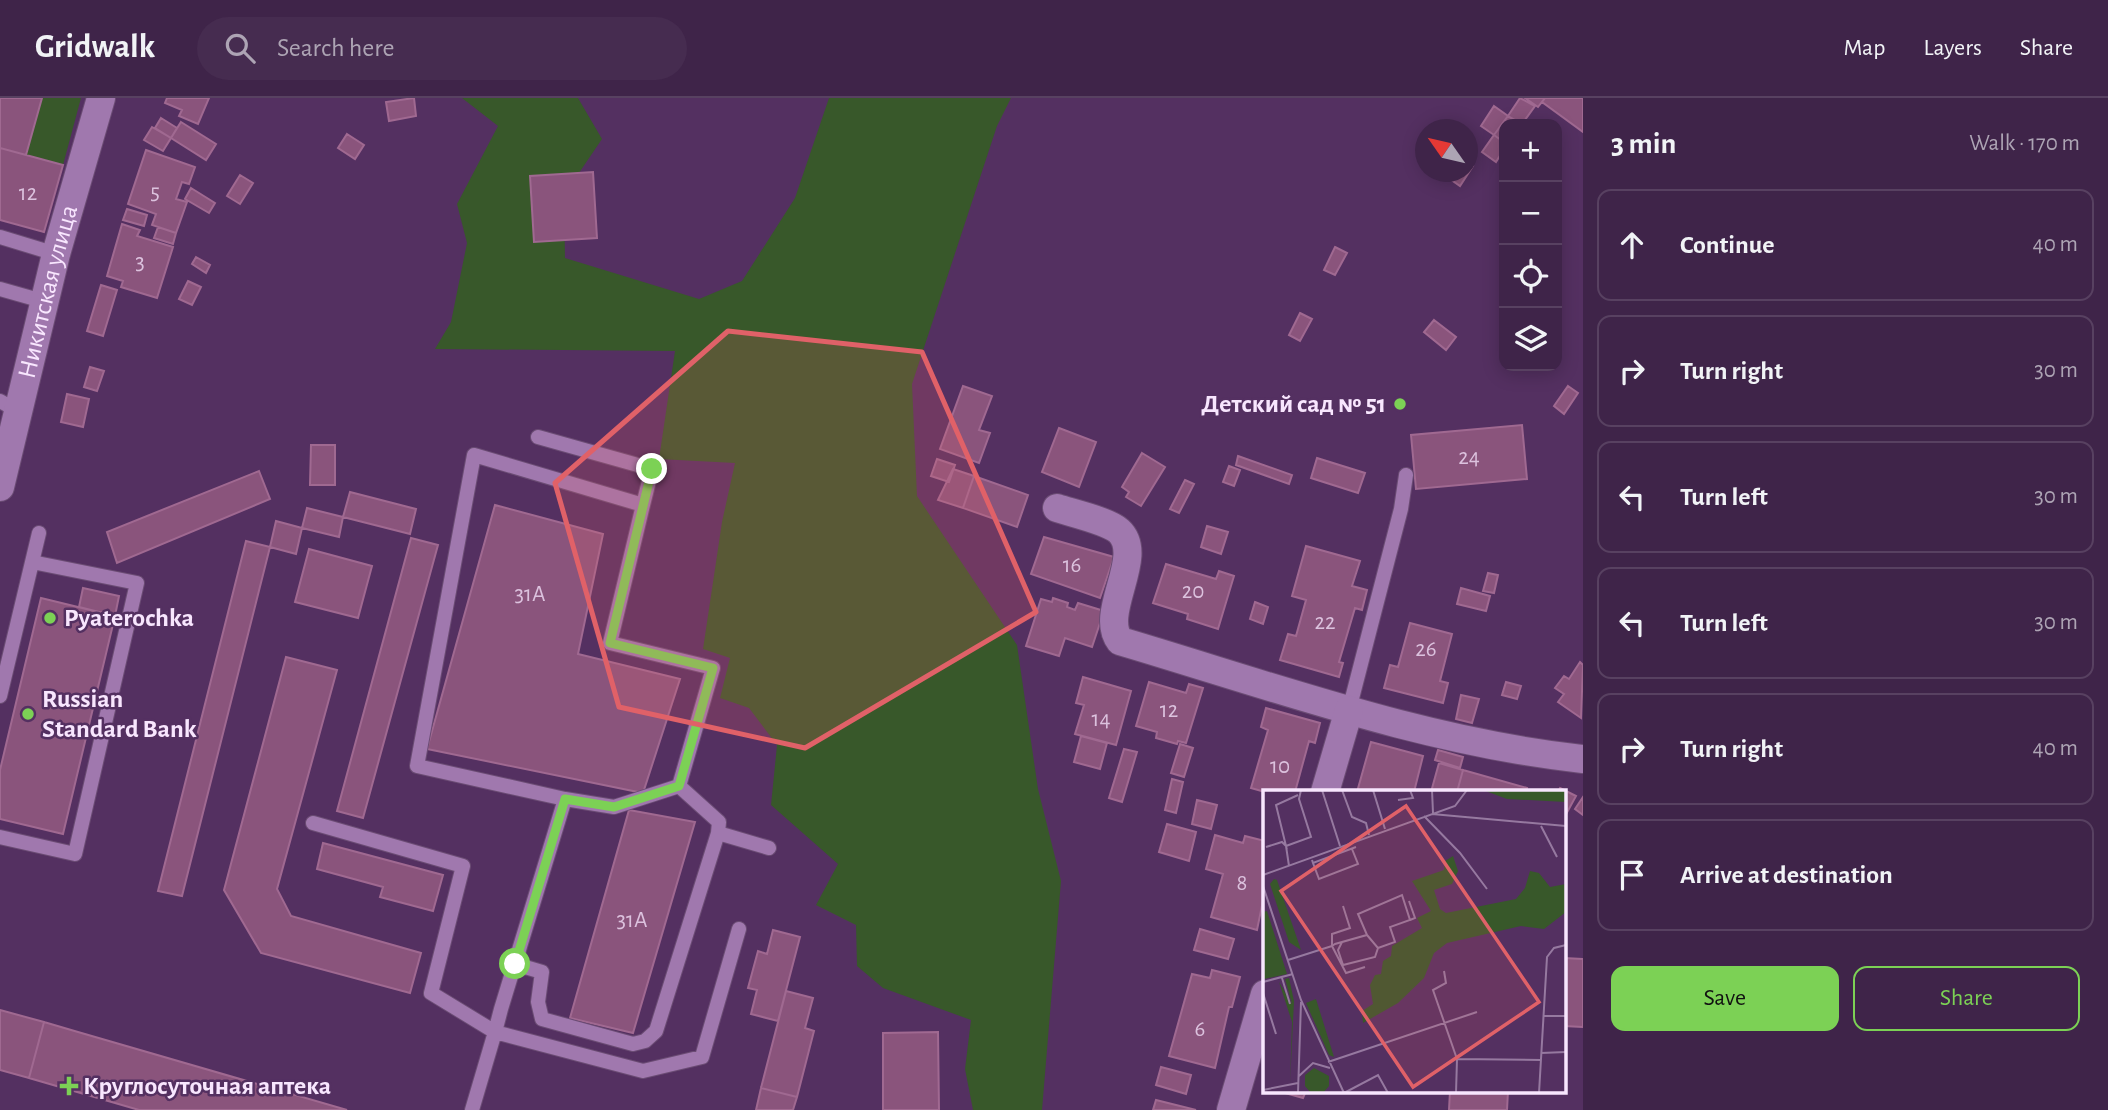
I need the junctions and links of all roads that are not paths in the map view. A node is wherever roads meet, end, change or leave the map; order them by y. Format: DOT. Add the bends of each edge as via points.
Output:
graph roads {
  1 [pos="101,98"];
  2 [pos="0,237"];
  3 [pos="56,254"];
  4 [pos="0,289"];
  5 [pos="46,302"];
  6 [pos="9,407"];
  7 [pos="538,437"];
  8 [pos="1406,475"];
  9 [pos="0,487"];
  10 [pos="643,505"];
  11 [pos="1057,508"];
  12 [pos="39,533"];
  13 [pos="32,562"];
  14 [pos="0,695"];
  15 [pos="1349,710"];
  16 [pos="1583,759"];
  17 [pos="679,786"];
  18 [pos="1326,790"];
  19 [pos="565,799"];
  20 [pos="313,823"];
  21 [pos="718,833"];
  22 [pos="0,837"];
  23 [pos="769,848"];
  24 [pos="738,929"];
  25 [pos="515,964"];
  26 [pos="1263,1001"];
  27 [pos="495,1032"];
  28 [pos="472,1110"];
  29 [pos="1230,1110"];
  1 -- 3 [label="street, Никитская улица"];
  2 -- 3 [label="lane"];
  3 -- 5 [label="street, Никитская улица"];
  4 -- 5 [label="lane"];
  5 -- 6 [label="street, Никитская улица"];
  6 -- 9 [label="street, Никитская улица"];
  7 -- 10 [label="lane" via="652,469"];
  8 -- 15 [label="lane"];
  10 -- 17 [label="lane" via="610,643 713,668"];
  10 -- 19 [label="lane" via="474,455 417,766"];
  11 -- 15 [label="street" via="1117,528 1126,539 1128,552 1114,620 1114,633 1120,641"];
  12 -- 13 [label="lane"];
  13 -- 14 [label="lane"];
  13 -- 22 [label="lane" via="137,583 75,854"];
  15 -- 16 [label="street" via="1524,752"];
  15 -- 18 [label="street"];
  17 -- 19 [label="lane" via="614,807"];
  17 -- 21 [label="lane" via="712,813 719,822"];
  19 -- 25 [label="lane"];
  20 -- 27 [label="lane" via="463,866 431,993"];
  21 -- 23 [label="lane"];
  21 -- 25 [label="lane" via="656,1031 645,1041 633,1044 542,1019 538,1002 542,972"];
  24 -- 27 [label="lane" via="702,1057 643,1071"];
  25 -- 27 [label="lane"];
  26 -- 29 [label="street"];
  27 -- 28 [label="lane"];
}
